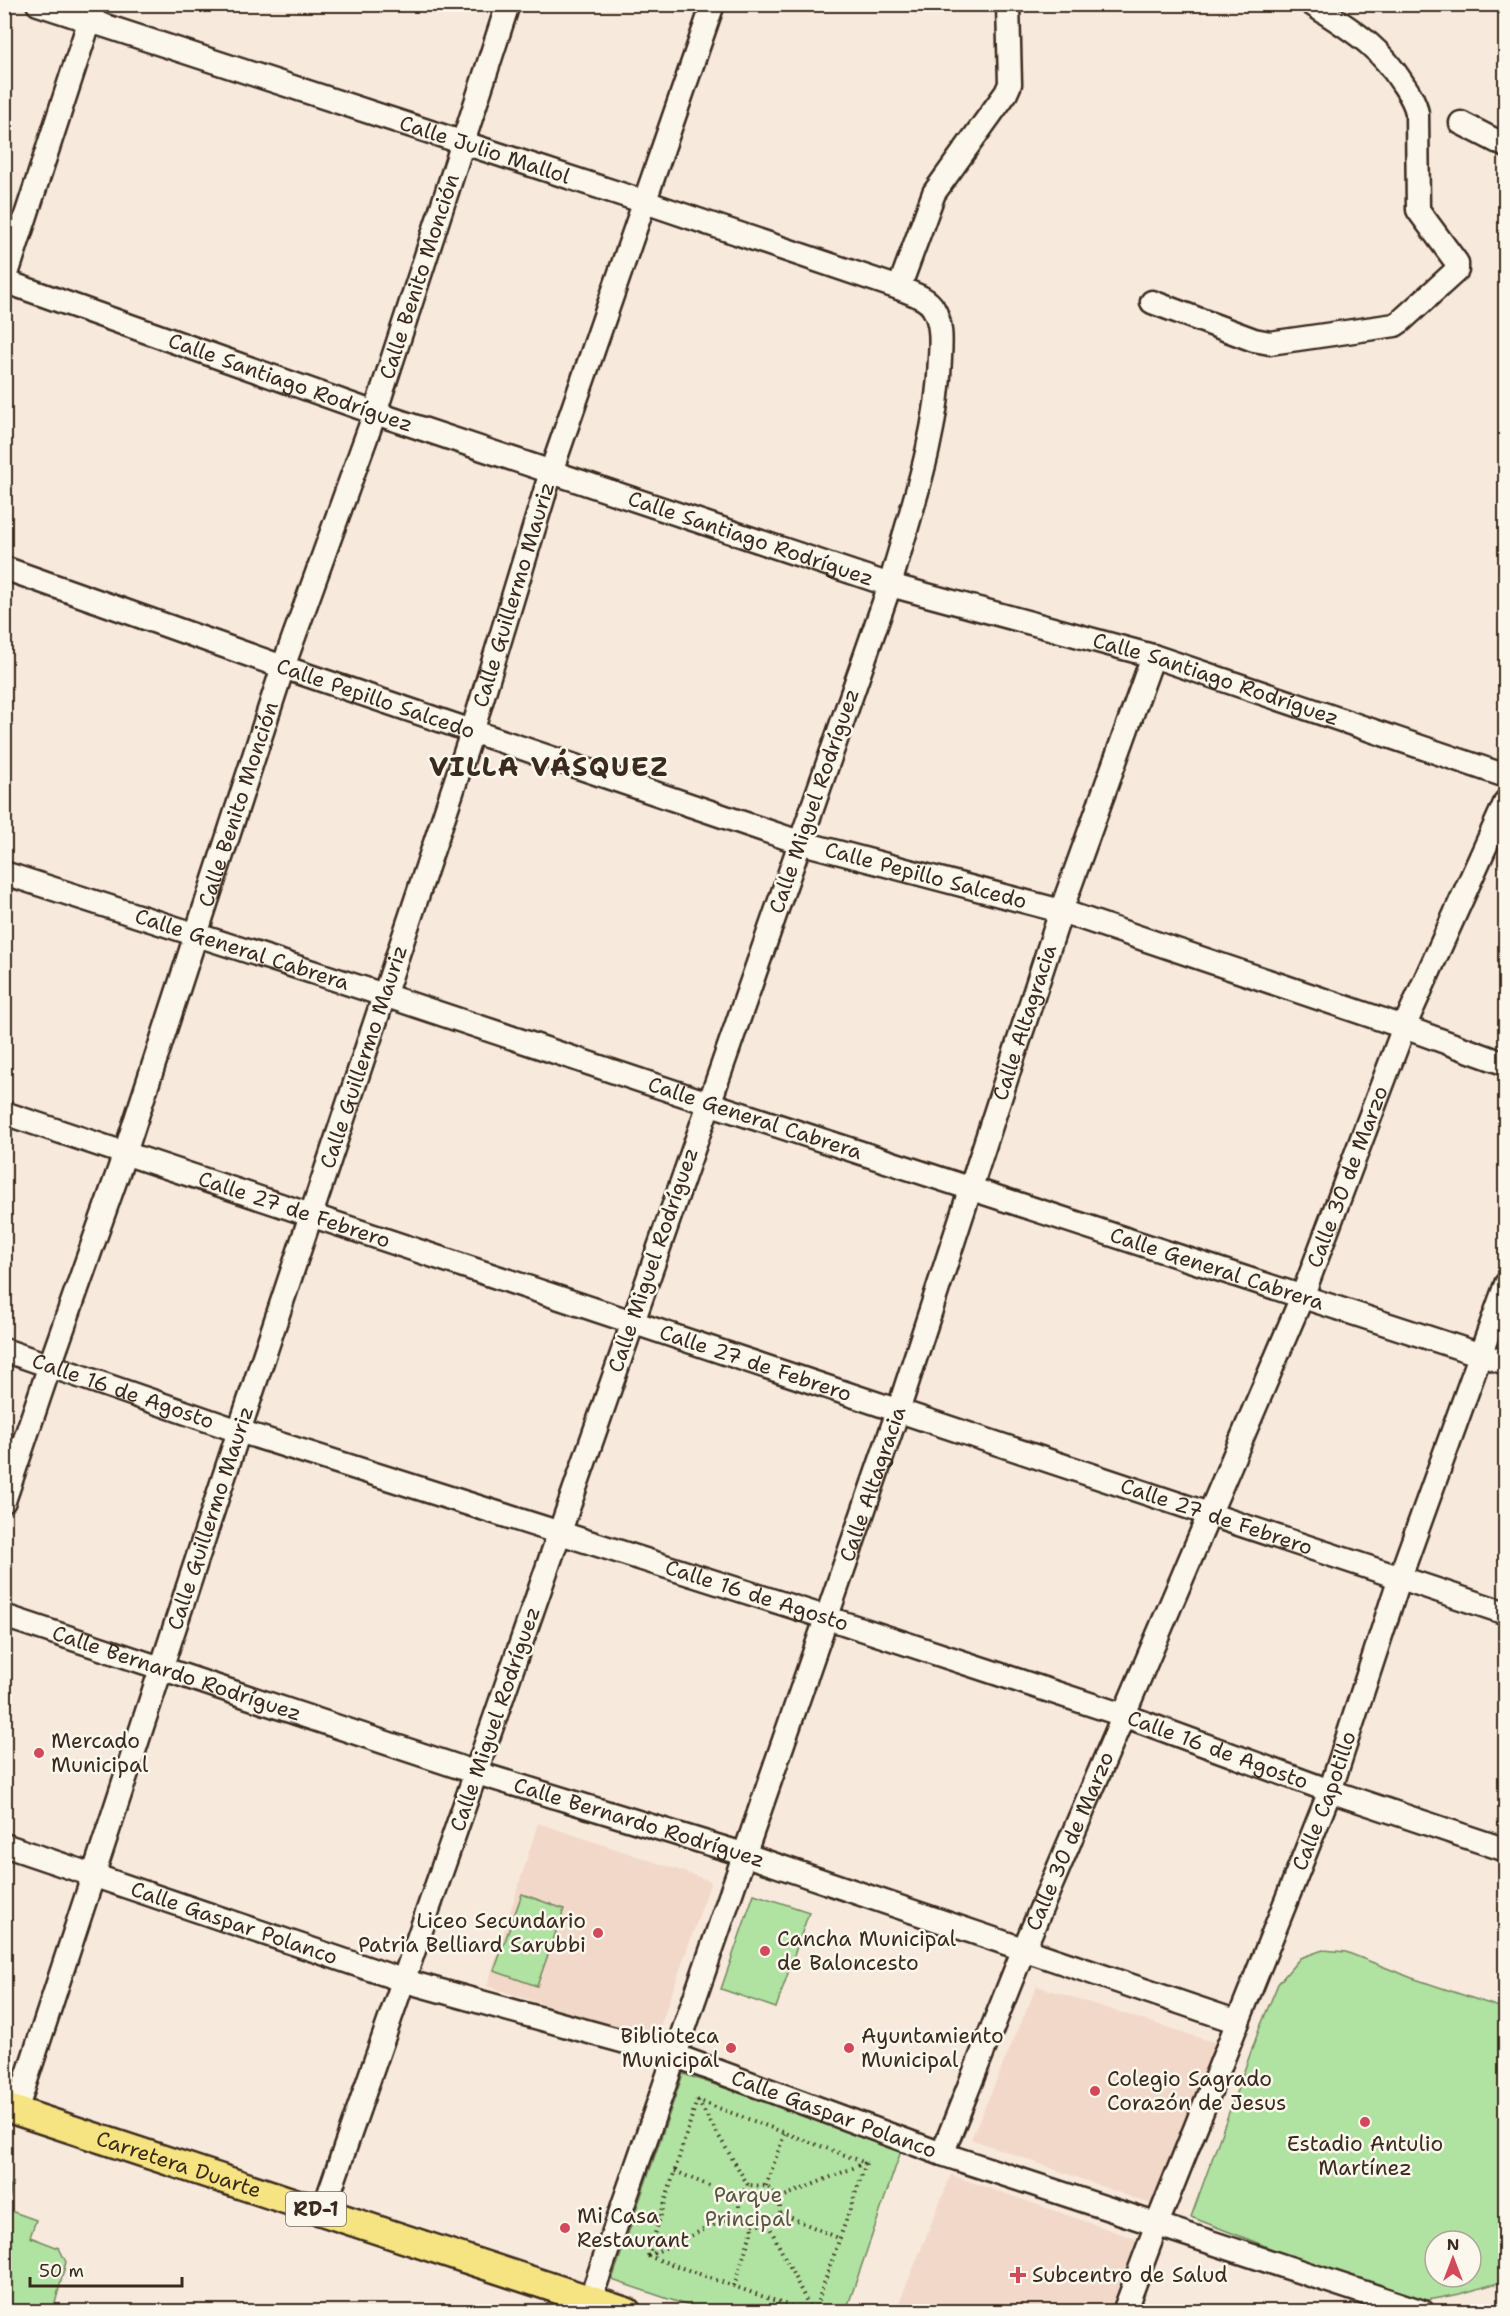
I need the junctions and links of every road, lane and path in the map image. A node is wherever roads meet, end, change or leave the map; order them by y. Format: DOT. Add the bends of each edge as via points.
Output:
graph roads {
  1 [pos="38,4"];
  2 [pos="508,4"];
  3 [pos="733,4"];
  4 [pos="1008,4"];
  5 [pos="1312,4"];
  6 [pos="712,8"];
  7 [pos="92,13"];
  8 [pos="1461,123"];
  9 [pos="464,144"];
  10 [pos="1506,146"];
  11 [pos="645,202"];
  12 [pos="5,281"];
  13 [pos="899,288"];
  14 [pos="929,302"];
  15 [pos="1152,302"];
  16 [pos="375,413"];
  17 [pos="551,472"];
  18 [pos="4,568"];
  19 [pos="890,585"];
  20 [pos="1153,656"];
  21 [pos="283,668"];
  22 [pos="472,732"];
  23 [pos="1506,776"];
  24 [pos="1506,801"];
  25 [pos="799,842"];
  26 [pos="4,873"];
  27 [pos="1061,911"];
  28 [pos="195,934"];
  29 [pos="384,995"];
  30 [pos="1404,1027"];
  31 [pos="1506,1064"];
  32 [pos="708,1103"];
  33 [pos="4,1113"];
  34 [pos="125,1153"];
  35 [pos="971,1188"];
  36 [pos="312,1217"];
  37 [pos="1506,1284"];
  38 [pos="1302,1298"];
  39 [pos="632,1321"];
  40 [pos="4,1350"];
  41 [pos="1481,1355"];
  42 [pos="1506,1363"];
  43 [pos="50,1365"];
  44 [pos="898,1411"];
  45 [pos="239,1431"];
  46 [pos="4,1501"];
  47 [pos="1208,1516"];
  48 [pos="558,1533"];
  49 [pos="1400,1577"];
  50 [pos="1506,1613"];
  51 [pos="4,1616"];
  52 [pos="828,1618"];
  53 [pos="162,1668"];
  54 [pos="1123,1715"];
  55 [pos="477,1773"];
  56 [pos="1329,1791"];
  57 [pos="4,1845"];
  58 [pos="1506,1850"];
  59 [pos="743,1854"];
  60 [pos="95,1874"];
  61 [pos="1023,1950"];
  62 [pos="405,1981"];
  63 [pos="1238,2022"];
  64 [pos="676,2056"];
  65 [pos="697,2100"];
  66 [pos="10,2109"];
  67 [pos="785,2132"];
  68 [pos="942,2154"];
  69 [pos="866,2163"];
  70 [pos="675,2171"];
  71 [pos="748,2185"];
  72 [pos="766,2186"];
  73 [pos="780,2198"];
  74 [pos="739,2199"];
  75 [pos="323,2211"];
  76 [pos="739,2212"];
  77 [pos="780,2213"];
  78 [pos="754,2224"];
  79 [pos="768,2224"];
  80 [pos="1157,2224"];
  81 [pos="841,2239"];
  82 [pos="648,2256"];
  83 [pos="734,2286"];
  84 [pos="587,2305"];
  85 [pos="627,2312"];
  86 [pos="807,2312"];
  87 [pos="813,2312"];
  88 [pos="1124,2312"];
  89 [pos="1423,2312"];
  1 -- 7 [label="street, Calle Julio Mallol"];
  2 -- 9 [label="street, Calle Benito Monción"];
  3 -- 6 [label="street"];
  4 -- 13 [label="street" via="1010,84 934,193"];
  5 -- 15 [label="street" via="1383,55 1412,99 1417,113 1418,210 1457,263 1457,270 1395,325 1270,343"];
  6 -- 11 [label="street, Calle Guillermo Mauriz"];
  7 -- 9 [label="street, Calle Julio Mallol"];
  7 -- 12 [label="street"];
  8 -- 10 [label="street"];
  9 -- 11 [label="street, Calle Julio Mallol"];
  9 -- 16 [label="street, Calle Benito Monción"];
  11 -- 13 [label="street, Calle Julio Mallol"];
  11 -- 17 [label="street, Calle Guillermo Mauriz"];
  12 -- 16 [label="street, Calle Santiago Rodríguez"];
  13 -- 14 [label="street, Calle Julio Mallol"];
  14 -- 19 [label="street, Calle Miguel Rodríguez" via="935,310 941,339 937,408"];
  16 -- 17 [label="street, Calle Santiago Rodríguez"];
  16 -- 21 [label="street, Calle Benito Monción"];
  17 -- 19 [label="street, Calle Santiago Rodríguez"];
  17 -- 22 [label="street, Calle Guillermo Mauriz"];
  18 -- 21 [label="street, Calle Pepillo Salcedo"];
  19 -- 20 [label="street, Calle Santiago Rodríguez"];
  19 -- 25 [label="street, Calle Miguel Rodríguez"];
  20 -- 23 [label="street, Calle Santiago Rodríguez"];
  20 -- 27 [label="street, Calle Altagracia"];
  21 -- 22 [label="street, Calle Pepillo Salcedo"];
  21 -- 28 [label="street, Calle Benito Monción"];
  22 -- 25 [label="street, Calle Pepillo Salcedo"];
  22 -- 29 [label="street, Calle Guillermo Mauriz"];
  24 -- 30 [label="street, Calle 30 de Marzo"];
  25 -- 27 [label="street, Calle Pepillo Salcedo"];
  25 -- 32 [label="street, Calle Miguel Rodríguez"];
  26 -- 28 [label="street, Calle General Cabrera"];
  27 -- 30 [label="street, Calle Pepillo Salcedo"];
  27 -- 35 [label="street, Calle Altagracia"];
  28 -- 29 [label="street, Calle General Cabrera"];
  28 -- 34 [label="street, Calle Benito Monción"];
  29 -- 32 [label="street, Calle General Cabrera"];
  29 -- 36 [label="street, Calle Guillermo Mauriz"];
  30 -- 31 [label="street, Calle Pepillo Salcedo"];
  30 -- 38 [label="street, Calle 30 de Marzo"];
  32 -- 35 [label="street, Calle General Cabrera"];
  32 -- 39 [label="street, Calle Miguel Rodríguez"];
  33 -- 34 [label="street, Calle 27 de Febrero"];
  34 -- 36 [label="street, Calle 27 de Febrero"];
  34 -- 43 [label="street, Calle Benito Monción"];
  35 -- 38 [label="street, Calle General Cabrera"];
  35 -- 44 [label="street, Calle Altagracia"];
  36 -- 39 [label="street, Calle 27 de Febrero"];
  36 -- 45 [label="street, Calle Guillermo Mauriz"];
  37 -- 41 [label="street, Calle Capotillo"];
  38 -- 41 [label="street, Calle General Cabrera"];
  38 -- 47 [label="street, Calle 30 de Marzo"];
  39 -- 44 [label="street, Calle 27 de Febrero"];
  39 -- 48 [label="street, Calle Miguel Rodríguez"];
  40 -- 43 [label="street, Calle 16 de Agosto"];
  41 -- 42 [label="street, Calle General Cabrera"];
  41 -- 49 [label="street, Calle Capotillo"];
  43 -- 45 [label="street, Calle 16 de Agosto"];
  43 -- 46 [label="street, Calle Benito Monción"];
  44 -- 47 [label="street, Calle 27 de Febrero"];
  44 -- 52 [label="street, Calle Altagracia"];
  45 -- 48 [label="street, Calle 16 de Agosto"];
  45 -- 53 [label="street, Calle Guillermo Mauriz"];
  47 -- 49 [label="street, Calle 27 de Febrero"];
  47 -- 54 [label="street, Calle 30 de Marzo"];
  48 -- 52 [label="street, Calle 16 de Agosto"];
  48 -- 55 [label="street, Calle Miguel Rodríguez"];
  49 -- 50 [label="street, Calle 27 de Febrero"];
  49 -- 56 [label="street, Calle Capotillo"];
  51 -- 53 [label="street, Calle Bernardo Rodríguez"];
  52 -- 54 [label="street, Calle 16 de Agosto"];
  52 -- 59 [label="street, Calle Altagracia"];
  53 -- 55 [label="street, Calle Bernardo Rodríguez"];
  53 -- 60 [label="street, Calle Guillermo Mauriz"];
  54 -- 56 [label="street, Calle 16 de Agosto"];
  54 -- 61 [label="street, Calle 30 de Marzo"];
  55 -- 59 [label="street, Calle Bernardo Rodríguez"];
  55 -- 62 [label="street, Calle Miguel Rodríguez"];
  56 -- 58 [label="street, Calle 16 de Agosto"];
  56 -- 63 [label="street, Calle Capotillo"];
  57 -- 60 [label="street, Calle Gaspar Polanco"];
  59 -- 61 [label="street, Calle Bernardo Rodríguez"];
  59 -- 64 [label="street, Calle Altagracia"];
  60 -- 62 [label="street, Calle Gaspar Polanco"];
  60 -- 66 [label="street, Calle Guillermo Mauriz"];
  61 -- 63 [label="street, Calle Bernardo Rodríguez"];
  61 -- 68 [label="street, Calle 30 de Marzo"];
  62 -- 64 [label="street, Calle Gaspar Polanco"];
  62 -- 75 [label="street, Calle Miguel Rodríguez"];
  63 -- 80 [label="street, Calle Capotillo"];
  64 -- 68 [label="street, Calle Gaspar Polanco"];
  64 -- 84 [label="street, Calle Altagracia"];
  65 -- 67 [label="path"];
  65 -- 70 [label="path"];
  65 -- 71 [label="path"];
  66 -- 75 [label="main road, Carretera Duarte / RD-1"];
  67 -- 69 [label="path"];
  67 -- 72 [label="path"];
  68 -- 80 [label="street, Calle Gaspar Polanco"];
  69 -- 73 [label="path"];
  69 -- 81 [label="path"];
  70 -- 74 [label="path"];
  70 -- 82 [label="path"];
  71 -- 72 [label="path"];
  71 -- 74 [label="path"];
  72 -- 73 [label="path"];
  73 -- 77 [label="path"];
  74 -- 76 [label="path"];
  75 -- 84 [label="main road, Carretera Duarte / RD-1"];
  76 -- 78 [label="path"];
  76 -- 82 [label="path"];
  77 -- 79 [label="path"];
  77 -- 81 [label="path"];
  78 -- 79 [label="path"];
  78 -- 83 [label="path"];
  79 -- 87 [label="path"];
  80 -- 88 [label="street, Calle Capotillo"];
  80 -- 89 [label="street, Calle Gaspar Polanco"];
  81 -- 87 [label="path"];
  82 -- 83 [label="path"];
  83 -- 86 [label="path"];
  84 -- 85 [label="main road, Carretera Duarte / RD-1"];
}
